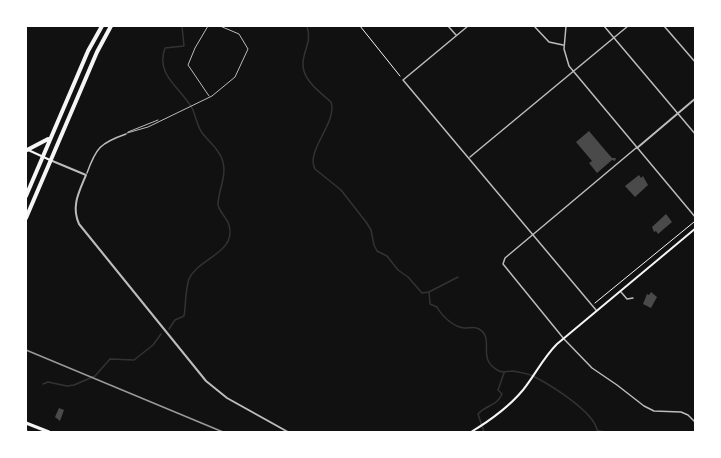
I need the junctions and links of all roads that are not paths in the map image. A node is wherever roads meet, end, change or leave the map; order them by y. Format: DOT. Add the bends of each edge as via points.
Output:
graph roads {
  1 [pos="102,26"];
  2 [pos="111,26"];
  3 [pos="208,26"];
  4 [pos="219,26"];
  5 [pos="448,26"];
  6 [pos="468,26"];
  7 [pos="534,26"];
  8 [pos="566,26"];
  9 [pos="604,26"];
  10 [pos="628,26"];
  11 [pos="664,26"];
  12 [pos="457,35"];
  13 [pos="614,37"];
  14 [pos="564,45"];
  15 [pos="696,63"];
  16 [pos="573,71"];
  17 [pos="210,98"];
  18 [pos="696,98"];
  19 [pos="678,113"];
  20 [pos="126,134"];
  21 [pos="696,135"];
  22 [pos="50,137"];
  23 [pos="637,148"];
  24 [pos="26,149"];
  25 [pos="42,157"];
  26 [pos="469,158"];
  27 [pos="50,160"];
  28 [pos="86,175"];
  29 [pos="26,196"];
  30 [pos="26,218"];
  31 [pos="696,219"];
  32 [pos="696,228"];
  33 [pos="533,234"];
  34 [pos="620,292"];
  35 [pos="633,298"];
  36 [pos="597,311"];
  37 [pos="564,339"];
  38 [pos="26,423"];
  39 [pos="696,423"];
  40 [pos="49,432"];
  41 [pos="288,432"];
  42 [pos="472,432"];
  1 -- 22 [label="highway"];
  2 -- 27 [label="highway"];
  3 -- 17 [label="lane" via="188,65"];
  4 -- 17 [label="lane" via="239,34 248,50 235,76"];
  5 -- 12 [label="street"];
  6 -- 12 [label="street"];
  7 -- 14 [label="street" via="549,42"];
  8 -- 14 [label="street"];
  9 -- 13 [label="street"];
  10 -- 13 [label="street"];
  11 -- 15 [label="street"];
  12 -- 26 [label="street" via="404,80"];
  13 -- 16 [label="street"];
  13 -- 19 [label="street"];
  14 -- 16 [label="street" via="566,62"];
  16 -- 23 [label="street"];
  16 -- 26 [label="street"];
  17 -- 20 [label="lane"];
  18 -- 19 [label="street"];
  19 -- 21 [label="street"];
  19 -- 23 [label="street"];
  20 -- 28 [label="street" via="98,148"];
  22 -- 24 [label="highway"];
  22 -- 25 [label="highway"];
  23 -- 31 [label="street"];
  23 -- 33 [label="street"];
  24 -- 25 [label="main road"];
  25 -- 27 [label="main road"];
  25 -- 29 [label="highway"];
  26 -- 33 [label="street"];
  27 -- 28 [label="street"];
  27 -- 30 [label="highway"];
  28 -- 41 [label="street" via="75,206 81,228 212,388"];
  32 -- 34 [label="main road"];
  33 -- 36 [label="street"];
  33 -- 37 [label="street" via="503,262"];
  34 -- 35 [label="street" via="627,299"];
  34 -- 36 [label="main road"];
  36 -- 37 [label="main road"];
  37 -- 39 [label="street" via="592,368 644,406 654,411 681,412"];
  37 -- 42 [label="main road" via="548,353 506,408"];
  38 -- 40 [label="main road"];
}
